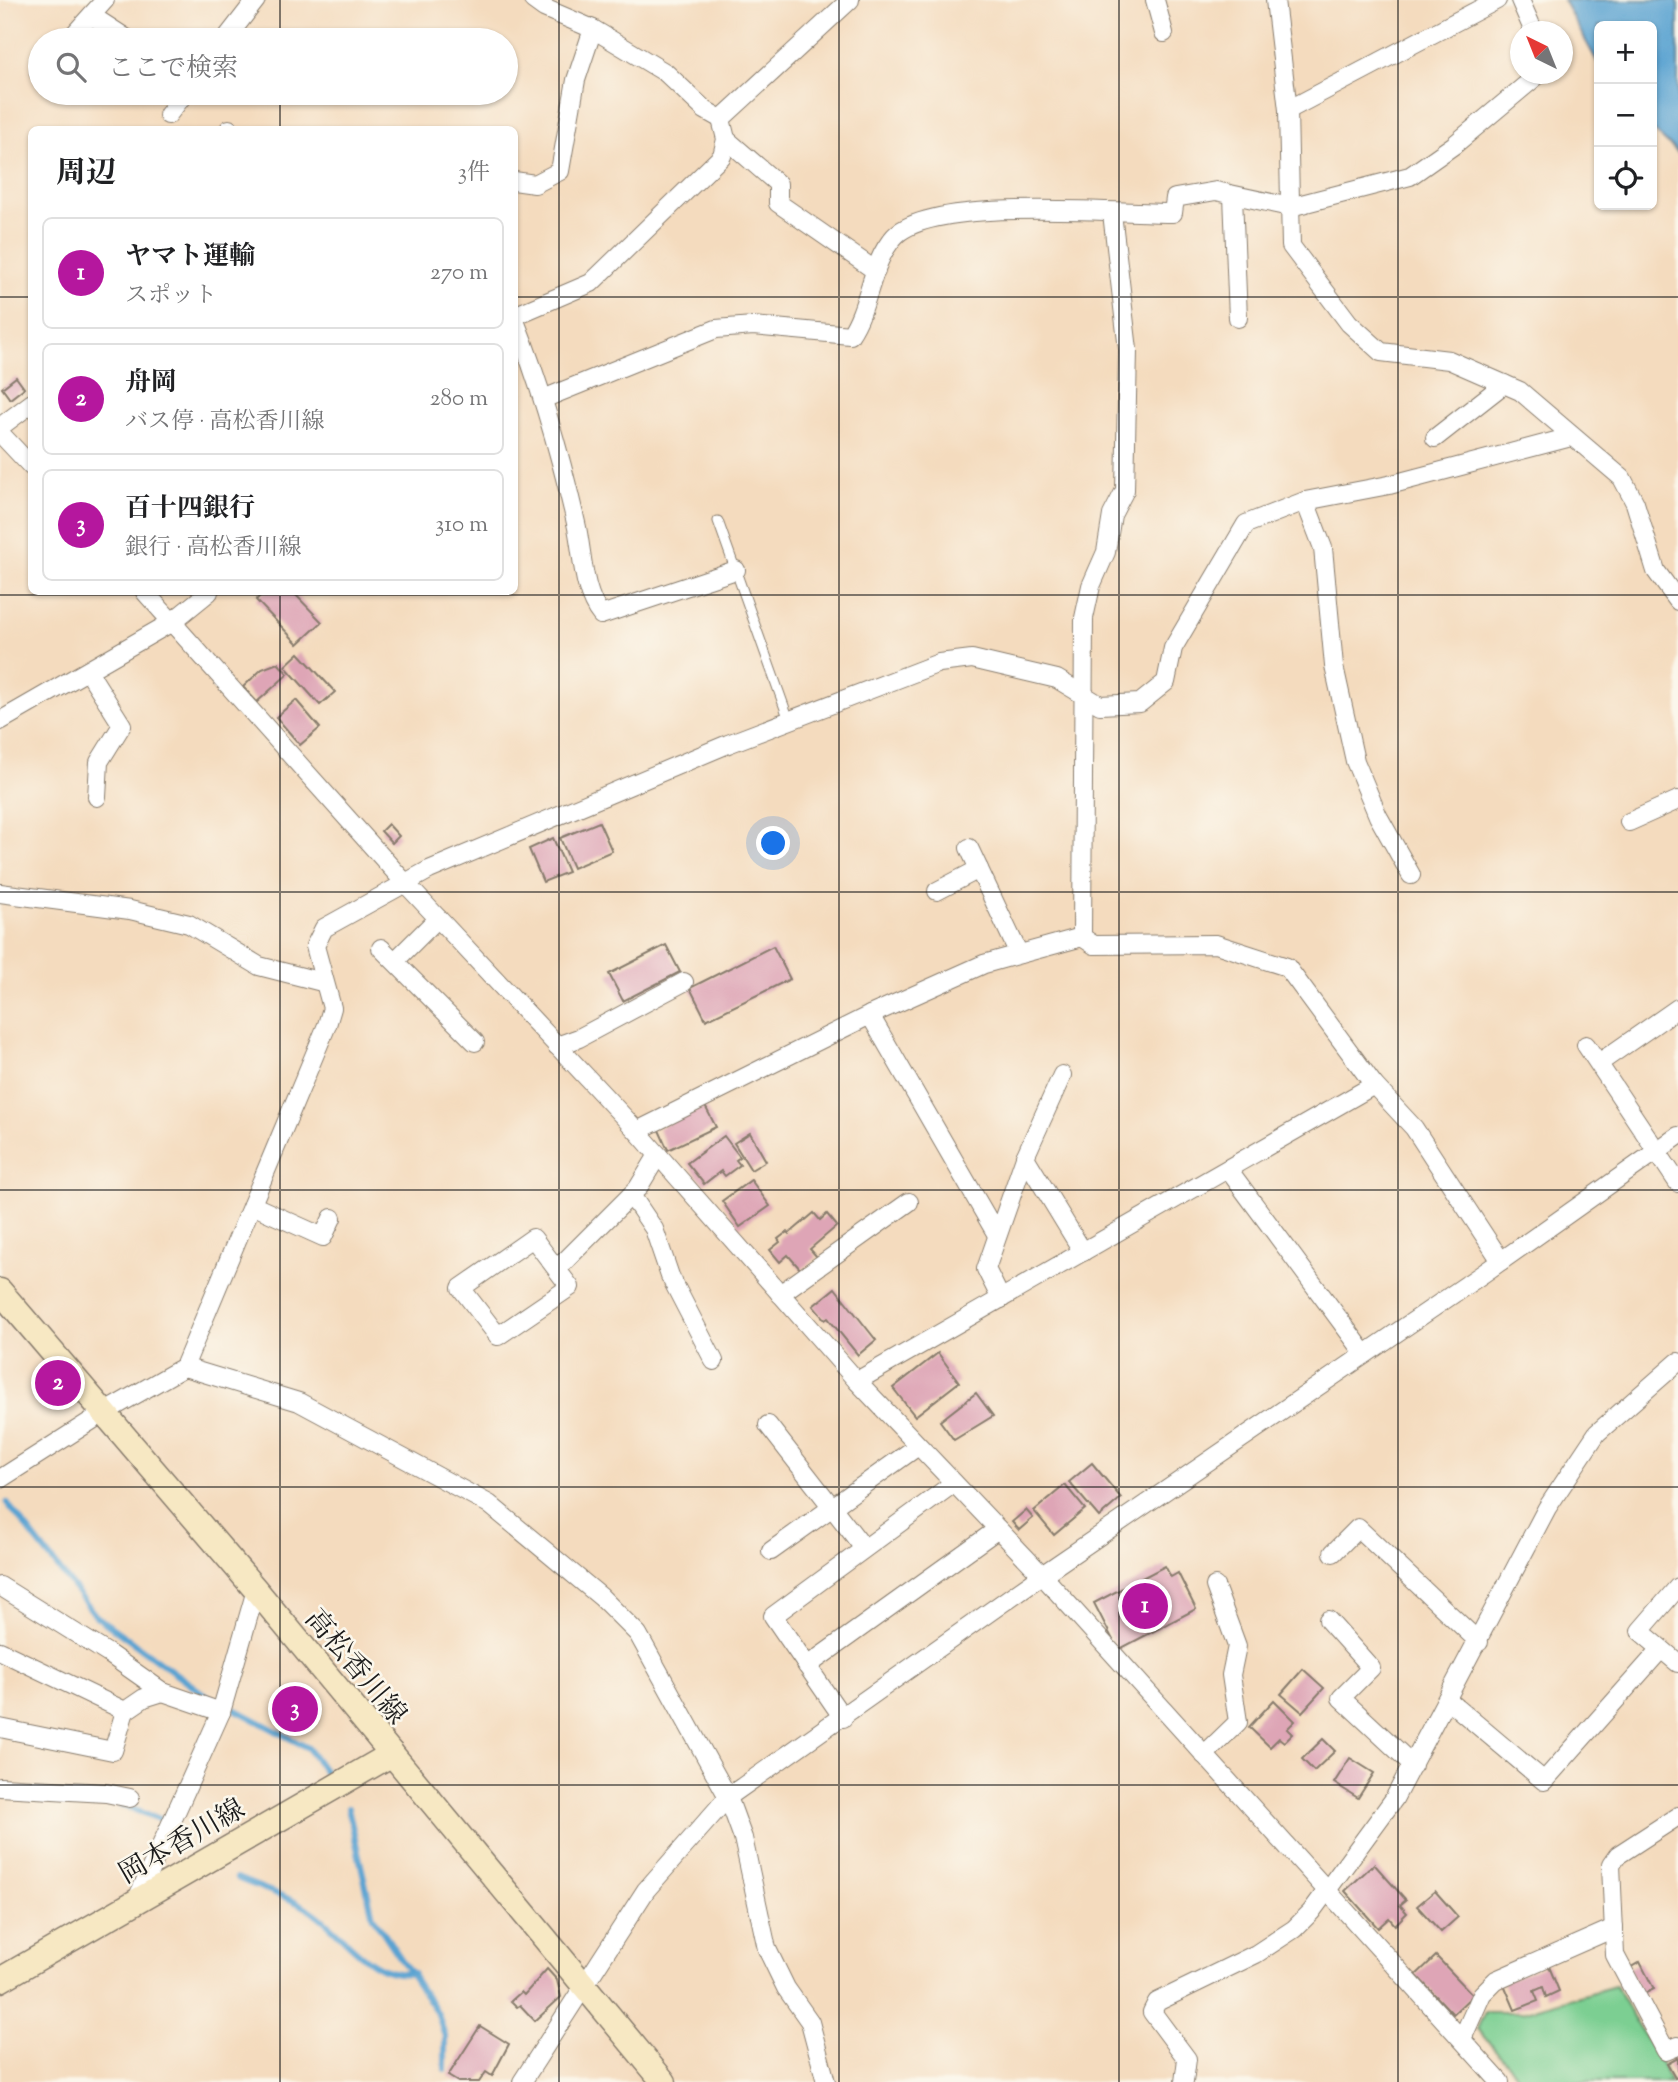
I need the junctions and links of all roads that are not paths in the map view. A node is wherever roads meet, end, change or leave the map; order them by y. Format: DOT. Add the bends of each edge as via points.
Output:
graph roads {
  1 [pos="105,0"];
  2 [pos="256,0"];
  3 [pos="533,0"];
  4 [pos="850,0"];
  5 [pos="1155,0"];
  6 [pos="1497,0"];
  7 [pos="1520,0"];
  8 [pos="1282,2"];
  9 [pos="92,16"];
  10 [pos="1529,21"];
  11 [pos="80,28"];
  12 [pos="110,28"];
  13 [pos="234,28"];
  14 [pos="593,29"];
  15 [pos="1164,33"];
  16 [pos="1527,84"];
  17 [pos="176,105"];
  18 [pos="1287,110"];
  19 [pos="169,115"];
  20 [pos="721,119"];
  21 [pos="726,139"];
  22 [pos="518,182"];
  23 [pos="1233,196"];
  24 [pos="1290,207"];
  25 [pos="1112,213"];
  26 [pos="876,271"];
  27 [pos="518,315"];
  28 [pos="1238,318"];
  29 [pos="518,328"];
  30 [pos="1504,384"];
  31 [pos="543,399"];
  32 [pos="28,406"];
  33 [pos="0,427"];
  34 [pos="0,433"];
  35 [pos="1571,438"];
  36 [pos="1435,439"];
  37 [pos="28,463"];
  38 [pos="1305,501"];
  39 [pos="718,521"];
  40 [pos="736,570"];
  41 [pos="148,595"];
  42 [pos="205,595"];
  43 [pos="1678,601"];
  44 [pos="172,622"];
  45 [pos="88,671"];
  46 [pos="1083,695"];
  47 [pos="2,716"];
  48 [pos="789,720"];
  49 [pos="97,797"];
  50 [pos="1678,800"];
  51 [pos="1629,822"];
  52 [pos="969,848"];
  53 [pos="979,869"];
  54 [pos="1411,875"];
  55 [pos="406,884"];
  56 [pos="937,891"];
  57 [pos="0,893"];
  58 [pos="438,918"];
  59 [pos="1082,937"];
  60 [pos="381,948"];
  61 [pos="1019,954"];
  62 [pos="395,961"];
  63 [pos="323,982"];
  64 [pos="684,982"];
  65 [pos="1678,1008"];
  66 [pos="870,1015"];
  67 [pos="475,1042"];
  68 [pos="1586,1045"];
  69 [pos="557,1046"];
  70 [pos="1599,1063"];
  71 [pos="1062,1075"];
  72 [pos="1374,1085"];
  73 [pos="637,1131"];
  74 [pos="1678,1136"];
  75 [pos="1655,1152"];
  76 [pos="658,1155"];
  77 [pos="1025,1157"];
  78 [pos="1228,1169"];
  79 [pos="1678,1183"];
  80 [pos="631,1195"];
  81 [pos="909,1202"];
  82 [pos="252,1205"];
  83 [pos="332,1218"];
  84 [pos="997,1235"];
  85 [pos="1083,1252"];
  86 [pos="1501,1261"];
  87 [pos="557,1269"];
  88 [pos="0,1291"];
  89 [pos="780,1294"];
  90 [pos="1001,1298"];
  91 [pos="1365,1354"];
  92 [pos="713,1361"];
  93 [pos="1678,1362"];
  94 [pos="184,1367"];
  95 [pos="856,1381"];
  96 [pos="105,1412"];
  97 [pos="768,1425"];
  98 [pos="918,1446"];
  99 [pos="0,1479"];
  100 [pos="954,1483"];
  101 [pos="833,1508"];
  102 [pos="998,1529"];
  103 [pos="863,1547"];
  104 [pos="771,1552"];
  105 [pos="1333,1553"];
  106 [pos="1042,1575"];
  107 [pos="0,1586"];
  108 [pos="1215,1586"];
  109 [pos="1678,1587"];
  110 [pos="257,1590"];
  111 [pos="1328,1620"];
  112 [pos="1479,1642"];
  113 [pos="1661,1649"];
  114 [pos="0,1651"];
  115 [pos="1678,1663"];
  116 [pos="807,1666"];
  117 [pos="163,1692"];
  118 [pos="1449,1701"];
  119 [pos="125,1711"];
  120 [pos="221,1712"];
  121 [pos="843,1718"];
  122 [pos="0,1728"];
  123 [pos="392,1754"];
  124 [pos="1204,1755"];
  125 [pos="1413,1765"];
  126 [pos="0,1787"];
  127 [pos="728,1797"];
  128 [pos="130,1798"];
  129 [pos="1678,1816"];
  130 [pos="1325,1888"];
  131 [pos="137,1899"];
  132 [pos="1614,1928"];
  133 [pos="0,1980"];
  134 [pos="585,1987"];
  135 [pos="1462,2039"];
  136 [pos="1678,2046"];
  137 [pos="522,2082"];
  138 [pos="664,2082"];
  139 [pos="826,2082"];
  140 [pos="1184,2082"];
  141 [pos="1500,2082"];
  1 -- 9 [label="street"];
  2 -- 13 [label="street"];
  3 -- 14 [label="street"];
  4 -- 20 [label="street"];
  5 -- 15 [label="street"];
  6 -- 18 [label="street"];
  7 -- 10 [label="street"];
  8 -- 18 [label="street"];
  9 -- 11 [label="street"];
  9 -- 12 [label="street"];
  14 -- 20 [label="street" via="666,73"];
  14 -- 22 [label="street" via="576,80 560,171 535,184"];
  16 -- 24 [label="street" via="1410,176"];
  17 -- 19 [label="street"];
  18 -- 24 [label="street"];
  20 -- 21 [label="street"];
  21 -- 26 [label="street" via="778,184 778,203"];
  21 -- 27 [label="street" via="722,156 591,283"];
  23 -- 24 [label="street"];
  23 -- 25 [label="street" via="1216,191 1175,198 1173,213"];
  23 -- 28 [label="street"];
  24 -- 30 [label="street" via="1291,246 1349,323 1381,352 1449,360"];
  25 -- 26 [label="street" via="971,211 920,221 897,234"];
  25 -- 46 [label="street" via="1128,350 1125,490 1112,515 1106,552 1088,597"];
  26 -- 31 [label="street" via="850,335 754,326 716,329"];
  29 -- 31 [label="street"];
  30 -- 35 [label="street" via="1520,391"];
  30 -- 36 [label="street"];
  31 -- 40 [label="street" via="592,604 601,614"];
  32 -- 33 [label="street"];
  34 -- 37 [label="street"];
  35 -- 38 [label="street" via="1390,485"];
  35 -- 43 [label="street" via="1622,478 1635,503 1656,571"];
  38 -- 46 [label="street" via="1246,524 1174,648 1166,682 1155,694 1140,703 1100,705"];
  38 -- 54 [label="street" via="1323,548 1334,666 1356,761 1378,816"];
  39 -- 40 [label="lane"];
  40 -- 48 [label="lane"];
  41 -- 44 [label="street"];
  42 -- 44 [label="street"];
  44 -- 45 [label="street"];
  44 -- 55 [label="street"];
  45 -- 47 [label="street"];
  45 -- 49 [label="street" via="122,725 99,762"];
  46 -- 48 [label="street" via="1057,679 972,659 939,663"];
  46 -- 59 [label="street"];
  48 -- 55 [label="street" via="429,870"];
  50 -- 51 [label="street"];
  52 -- 53 [label="street"];
  53 -- 56 [label="street"];
  53 -- 61 [label="street"];
  55 -- 58 [label="street"];
  55 -- 63 [label="street" via="324,928 315,946"];
  57 -- 63 [label="street" via="130,910 189,924 259,966"];
  58 -- 62 [label="street"];
  58 -- 69 [label="street"];
  59 -- 61 [label="street"];
  59 -- 72 [label="street" via="1094,945 1216,944 1287,967"];
  60 -- 62 [label="street"];
  61 -- 66 [label="street" via="984,964"];
  62 -- 67 [label="street"];
  63 -- 82 [label="street" via="332,1008 327,1025"];
  64 -- 69 [label="street"];
  65 -- 70 [label="street"];
  66 -- 73 [label="street"];
  66 -- 84 [label="street"];
  68 -- 70 [label="street"];
  69 -- 73 [label="street"];
  70 -- 75 [label="street"];
  71 -- 77 [label="street"];
  72 -- 78 [label="street"];
  72 -- 86 [label="street" via="1414,1128"];
  73 -- 76 [label="street"];
  74 -- 75 [label="street"];
  75 -- 79 [label="street"];
  75 -- 86 [label="street"];
  76 -- 80 [label="street"];
  76 -- 89 [label="street"];
  77 -- 84 [label="street"];
  77 -- 85 [label="street"];
  78 -- 85 [label="street"];
  78 -- 91 [label="street"];
  80 -- 87 [label="street"];
  80 -- 92 [label="street" via="654,1229 670,1276"];
  81 -- 89 [label="street"];
  82 -- 83 [label="street" via="323,1237"];
  82 -- 94 [label="street"];
  84 -- 90 [label="street" via="986,1269"];
  85 -- 90 [label="street"];
  86 -- 91 [label="street"];
  87 -- 87 [label="street" via="570,1287 498,1336 461,1288 533,1238"];
  88 -- 96 [label="main road, 高松香川線"];
  89 -- 95 [label="street"];
  90 -- 95 [label="street"];
  91 -- 106 [label="street"];
  93 -- 112 [label="street" via="1597,1433 1547,1508"];
  94 -- 96 [label="street"];
  94 -- 127 [label="street" via="299,1402 489,1504 601,1597 638,1634"];
  95 -- 98 [label="street"];
  96 -- 99 [label="street"];
  96 -- 110 [label="main road, 高松香川線"];
  97 -- 101 [label="street"];
  98 -- 100 [label="street"];
  98 -- 101 [label="street"];
  100 -- 102 [label="street"];
  100 -- 103 [label="street"];
  101 -- 103 [label="street"];
  101 -- 104 [label="street"];
  102 -- 106 [label="street"];
  102 -- 116 [label="street"];
  103 -- 116 [label="street" via="773,1616"];
  105 -- 112 [label="street" via="1358,1528"];
  106 -- 121 [label="street"];
  106 -- 124 [label="street"];
  107 -- 117 [label="street"];
  108 -- 124 [label="street" via="1237,1646 1231,1675 1238,1722"];
  109 -- 113 [label="street" via="1640,1631"];
  110 -- 120 [label="street"];
  110 -- 123 [label="main road, 高松香川線"];
  111 -- 125 [label="street" via="1371,1668 1341,1698"];
  112 -- 118 [label="street"];
  113 -- 115 [label="street"];
  113 -- 118 [label="street" via="1544,1781"];
  114 -- 119 [label="street"];
  116 -- 121 [label="street"];
  117 -- 119 [label="street"];
  117 -- 120 [label="street"];
  118 -- 125 [label="street"];
  119 -- 122 [label="street" via="113,1751"];
  120 -- 131 [label="street"];
  121 -- 127 [label="street"];
  123 -- 131 [label="main road, 岡本香川線"];
  123 -- 134 [label="main road, 高松香川線"];
  124 -- 130 [label="street"];
  125 -- 130 [label="street" via="1394,1799"];
  126 -- 128 [label="street"];
  127 -- 134 [label="street" via="646,1890"];
  127 -- 139 [label="street" via="743,1838 767,1949 810,2022"];
  129 -- 132 [label="street" via="1618,1855 1611,1865"];
  130 -- 135 [label="street"];
  130 -- 140 [label="street" via="1294,1929 1256,1954 1157,2002 1152,2012 1186,2059"];
  131 -- 133 [label="main road, 岡本香川線"];
  132 -- 135 [label="street" via="1496,1980 1482,1994"];
  132 -- 136 [label="street" via="1615,1955 1666,2051"];
  134 -- 137 [label="street"];
  134 -- 138 [label="main road, 高松香川線"];
  135 -- 141 [label="street"];
}
